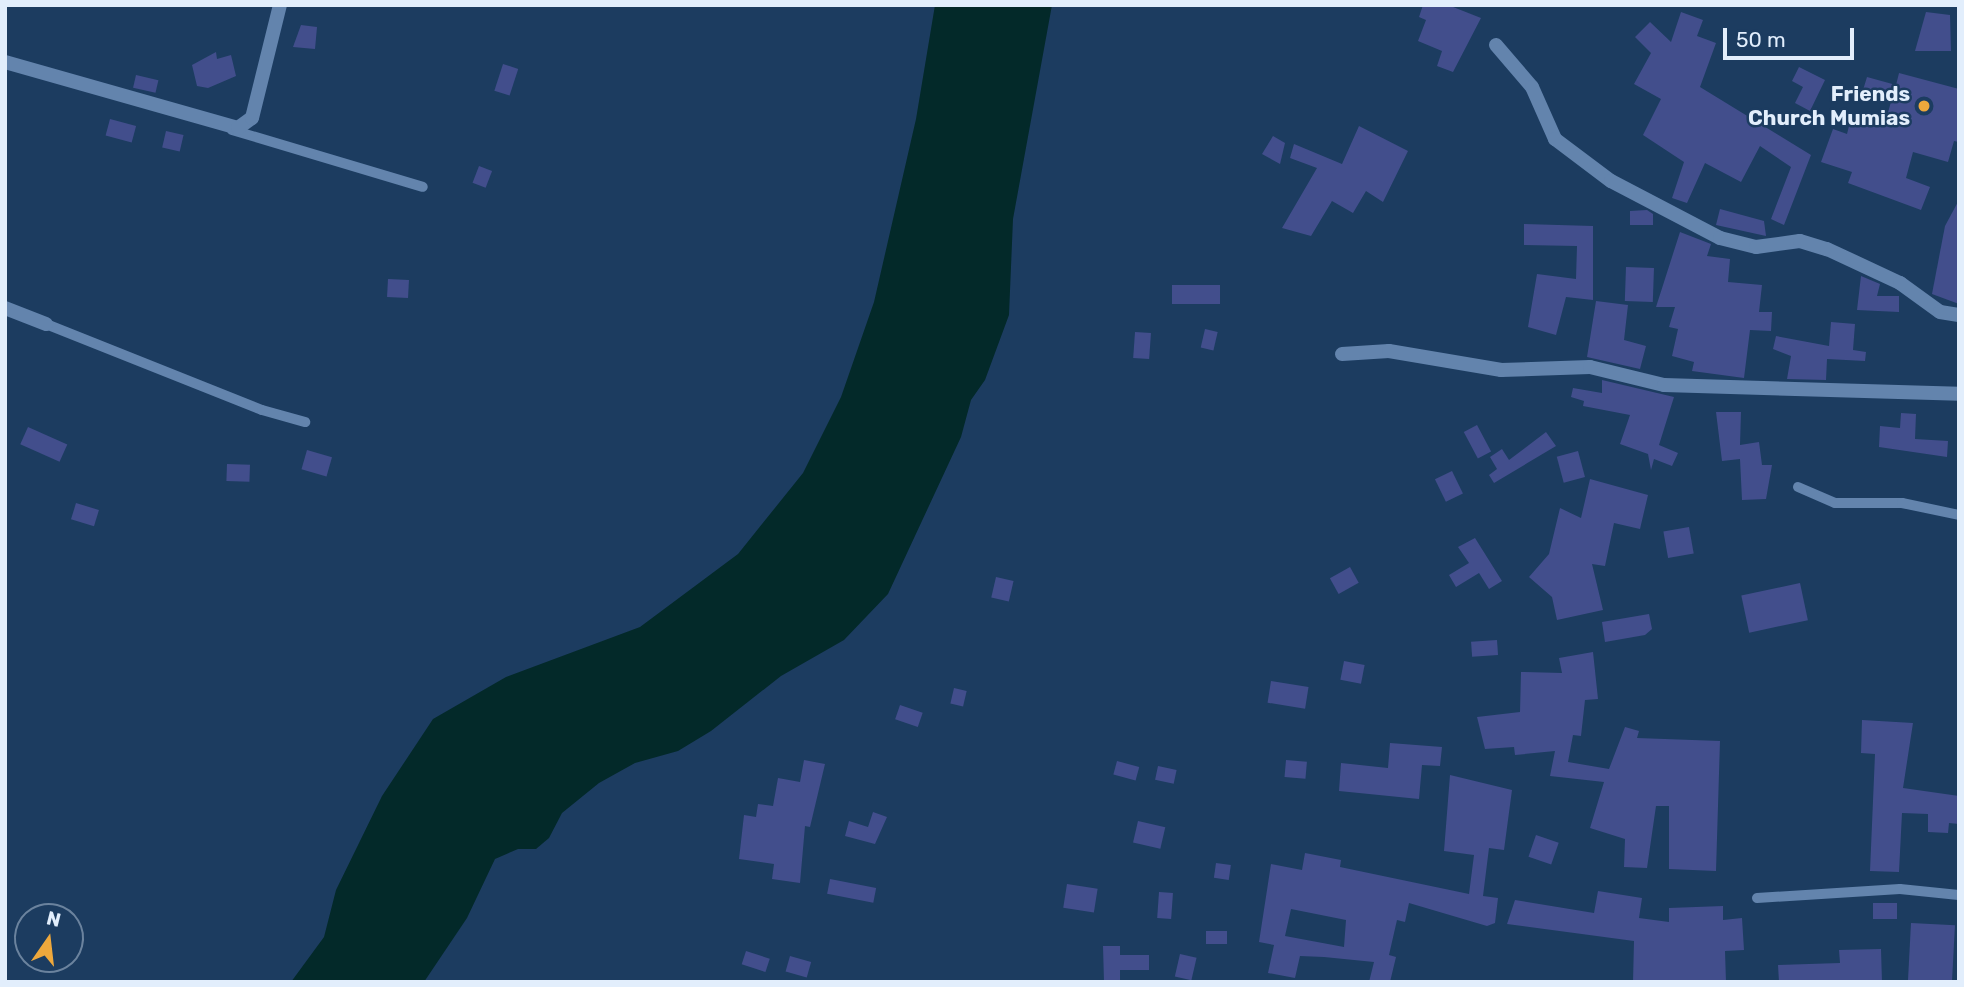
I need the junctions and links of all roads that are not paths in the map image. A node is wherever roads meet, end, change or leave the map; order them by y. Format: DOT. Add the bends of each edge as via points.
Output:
graph roads {
  1 [pos="280,5"];
  2 [pos="1496,45"];
  3 [pos="5,62"];
  4 [pos="228,128"];
  5 [pos="423,187"];
  6 [pos="5,308"];
  7 [pos="1959,314"];
  8 [pos="46,324"];
  9 [pos="1342,354"];
  10 [pos="1959,394"];
  11 [pos="305,422"];
  12 [pos="1798,487"];
  13 [pos="1959,515"];
  14 [pos="1959,895"];
  15 [pos="1757,898"];
  1 -- 4 [label="street" via="252,118 239,128"];
  2 -- 7 [label="street" via="1532,87 1555,139 1611,181 1727,240 1756,247 1779,240 1809,242 1900,283 1940,312"];
  3 -- 4 [label="street"];
  4 -- 5 [label="lane"];
  6 -- 8 [label="street"];
  8 -- 11 [label="lane" via="262,410"];
  9 -- 10 [label="street" via="1389,351 1501,370 1590,367 1664,385"];
  12 -- 13 [label="lane" via="1835,503 1902,503"];
  14 -- 15 [label="lane" via="1900,889"];
}
